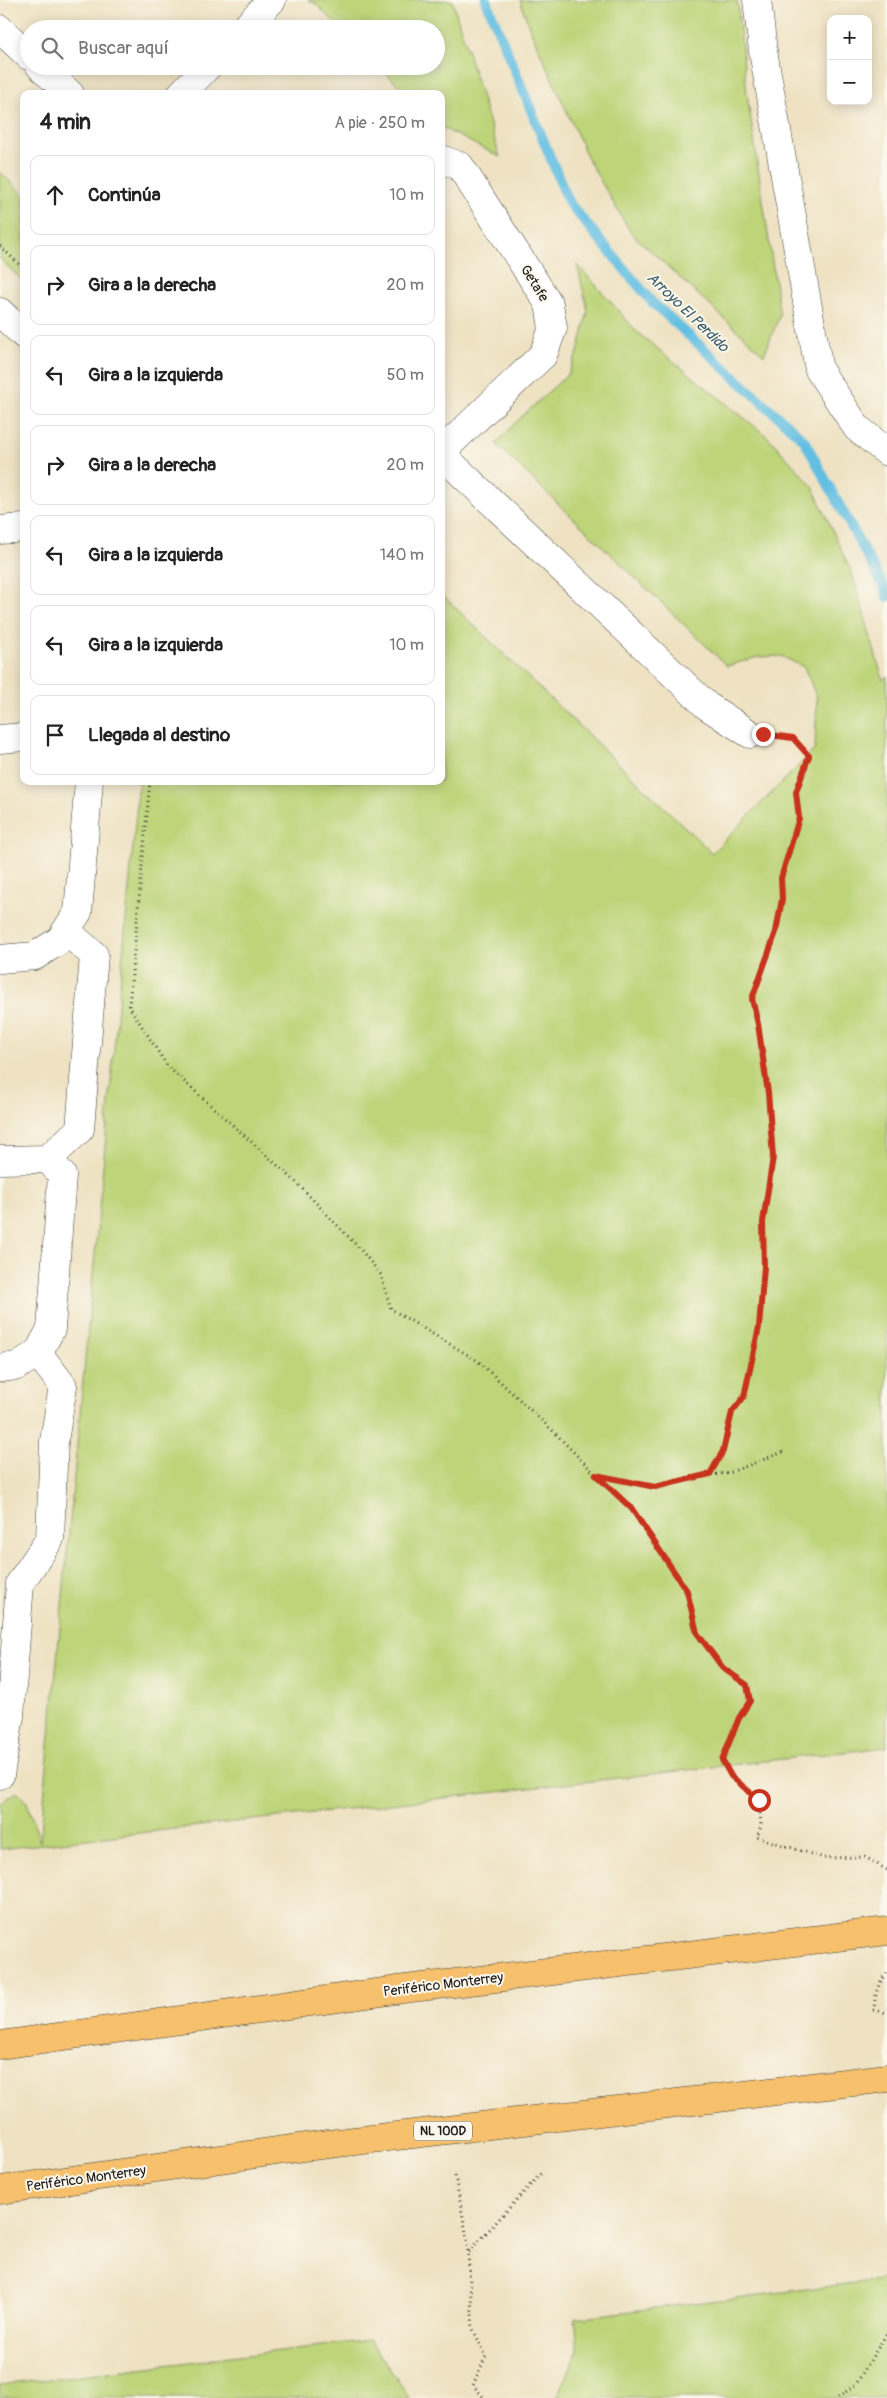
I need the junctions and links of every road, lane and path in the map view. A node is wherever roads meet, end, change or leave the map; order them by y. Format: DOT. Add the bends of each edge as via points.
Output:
graph roads {
  1 [pos="272,0"];
  2 [pos="757,0"];
  3 [pos="253,20"];
  4 [pos="0,29"];
  5 [pos="20,48"];
  6 [pos="50,75"];
  7 [pos="199,75"];
  8 [pos="66,90"];
  9 [pos="185,90"];
  10 [pos="445,160"];
  11 [pos="0,246"];
  12 [pos="20,265"];
  13 [pos="0,312"];
  14 [pos="20,331"];
  15 [pos="445,449"];
  16 [pos="887,452"];
  17 [pos="445,457"];
  18 [pos="20,528"];
  19 [pos="0,530"];
  20 [pos="750,734"];
  21 [pos="20,737"];
  22 [pos="0,739"];
  23 [pos="89,785"];
  24 [pos="150,785"];
  25 [pos="66,931"];
  26 [pos="0,960"];
  27 [pos="4,1159"];
  28 [pos="48,1160"];
  29 [pos="38,1353"];
  30 [pos="0,1368"];
  31 [pos="786,1452"];
  32 [pos="710,1474"];
  33 [pos="596,1475"];
  34 [pos="10,1582"];
  35 [pos="0,1775"];
  36 [pos="887,1870"];
  37 [pos="875,1933"];
  38 [pos="887,1973"];
  39 [pos="887,2013"];
  40 [pos="0,2045"];
  41 [pos="887,2078"];
  42 [pos="543,2172"];
  43 [pos="455,2176"];
  44 [pos="0,2190"];
  45 [pos="468,2253"];
  46 [pos="887,2334"];
  47 [pos="484,2398"];
  48 [pos="838,2398"];
  1 -- 3 [label="street"];
  2 -- 16 [label="street" via="763,52 818,370 857,428"];
  4 -- 5 [label="street"];
  6 -- 8 [label="street"];
  7 -- 9 [label="street"];
  10 -- 15 [label="street, Getafe" via="460,166 549,304 553,328 543,355"];
  11 -- 12 [label="path"];
  13 -- 14 [label="street"];
  17 -- 20 [label="street" via="707,706"];
  18 -- 19 [label="street"];
  20 -- 32 [label="path" via="793,738 809,756 796,792 799,818 781,878 782,899 776,932 752,999 768,1093 773,1157 763,1222 764,1267 759,1327 744,1397 732,1412 723,1451"];
  21 -- 22 [label="street"];
  23 -- 25 [label="street" via="78,912"];
  24 -- 33 [label="path" via="129,1006 168,1068 295,1181 361,1250 381,1275 391,1309 478,1361"];
  25 -- 26 [label="street" via="60,940 35,956"];
  25 -- 28 [label="street" via="94,955 89,1037 80,1129"];
  27 -- 28 [label="street"];
  28 -- 29 [label="street" via="62,1175 51,1329"];
  29 -- 30 [label="street" via="17,1366"];
  29 -- 34 [label="street" via="63,1386 54,1440 50,1540"];
  31 -- 32 [label="path" via="731,1472"];
  32 -- 33 [label="path" via="655,1487"];
  33 -- 36 [label="path" via="632,1509 687,1591 697,1633 723,1668 747,1685 750,1701 739,1718 722,1760 731,1776 759,1800 761,1826 757,1837 824,1858 865,1857"];
  34 -- 35 [label="street" via="10,1716"];
  37 -- 40 [label="highway, Periférico Monterrey" via="404,1989"];
  38 -- 39 [label="path" via="875,1995 874,2010"];
  41 -- 44 [label="highway, Periférico Monterrey / NL 100D" via="322,2145"];
  42 -- 45 [label="path"];
  43 -- 45 [label="path"];
  45 -- 47 [label="path" via="473,2329 486,2356 473,2385"];
  46 -- 48 [label="path" via="856,2384"];
}
